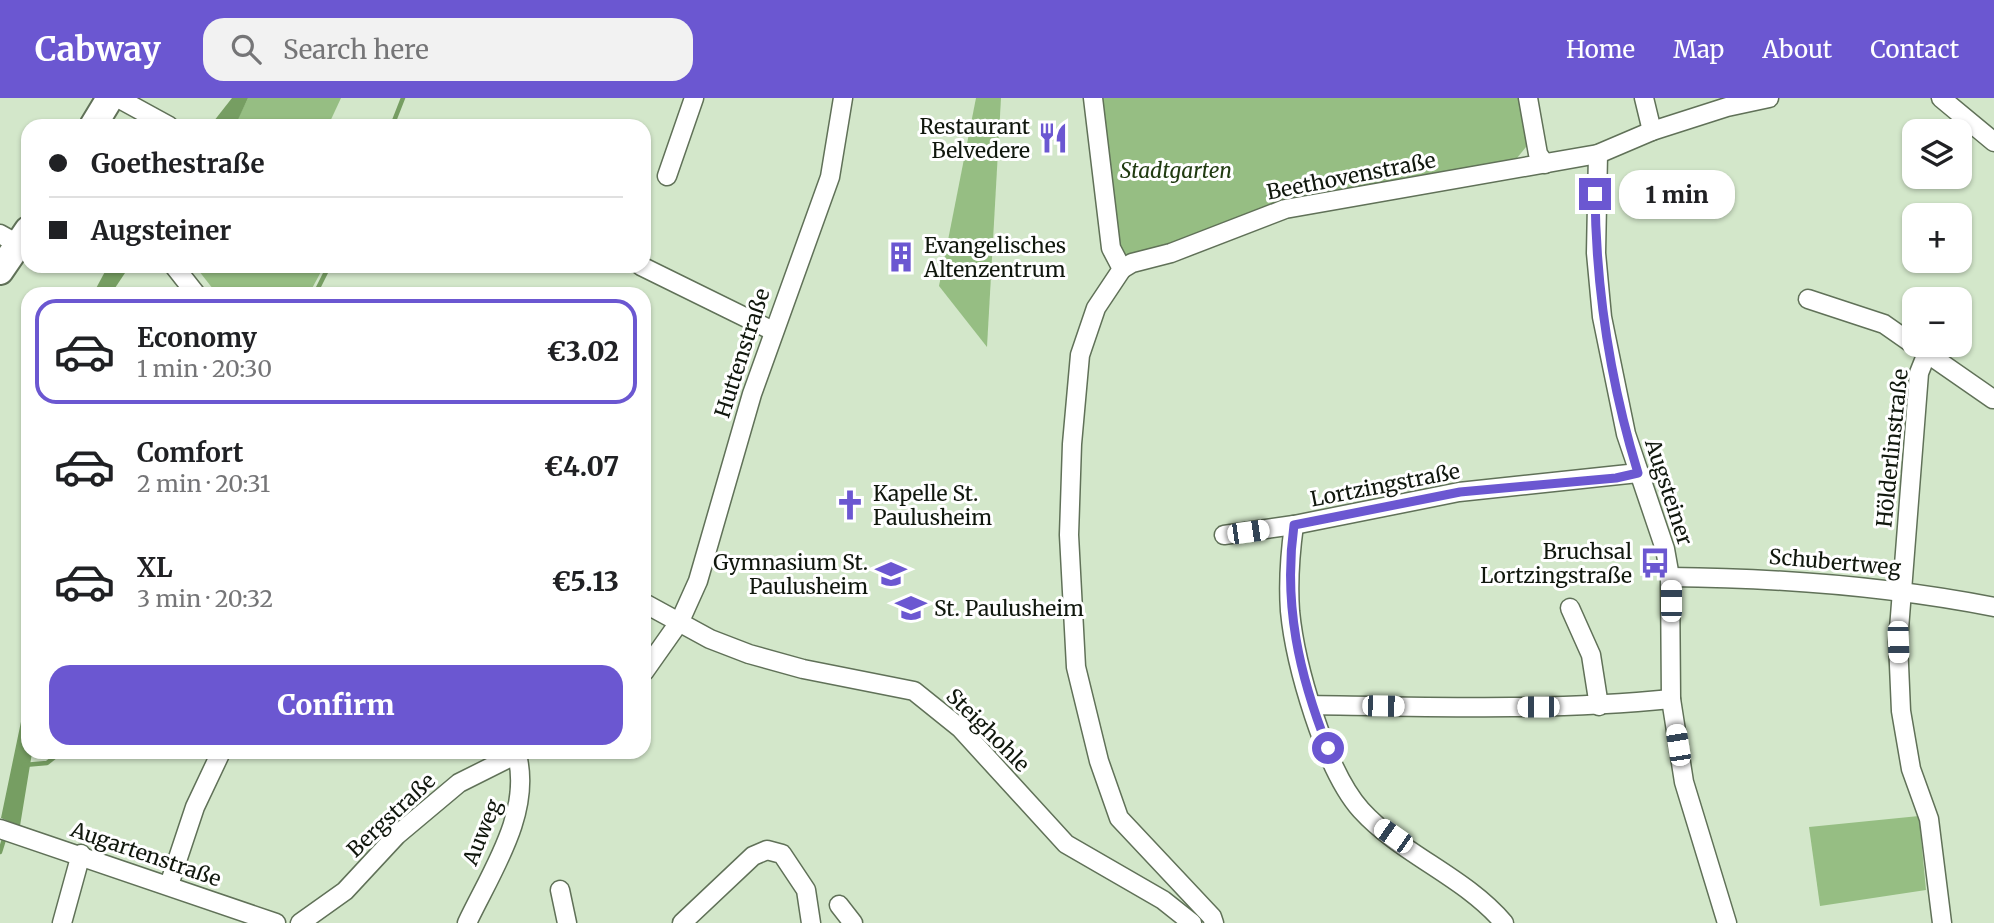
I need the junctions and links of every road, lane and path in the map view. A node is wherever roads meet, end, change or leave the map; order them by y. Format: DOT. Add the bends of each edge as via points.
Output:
graph roads {
  1 [pos="110,98"];
  2 [pos="118,98"];
  3 [pos="694,98"];
  4 [pos="844,98"];
  5 [pos="1093,98"];
  6 [pos="1528,98"];
  7 [pos="1644,98"];
  8 [pos="1769,98"];
  9 [pos="1941,98"];
  10 [pos="97,119"];
  11 [pos="156,119"];
  12 [pos="1652,131"];
  13 [pos="1994,142"];
  14 [pos="1598,154"];
  15 [pos="1545,164"];
  16 [pos="667,176"];
  17 [pos="15,236"];
  18 [pos="1122,269"];
  19 [pos="0,271"];
  20 [pos="651,271"];
  21 [pos="180,273"];
  22 [pos="190,287"];
  23 [pos="1808,299"];
  24 [pos="772,331"];
  25 [pos="1902,336"];
  26 [pos="1919,357"];
  27 [pos="1933,357"];
  28 [pos="1993,399"];
  29 [pos="1638,473"];
  30 [pos="1294,525"];
  31 [pos="1224,535"];
  32 [pos="1670,577"];
  33 [pos="1901,590"];
  34 [pos="651,606"];
  35 [pos="1994,607"];
  36 [pos="1570,608"];
  37 [pos="680,621"];
  38 [pos="651,662"];
  39 [pos="1671,699"];
  40 [pos="1312,705"];
  41 [pos="1599,706"];
  42 [pos="218,759"];
  43 [pos="509,759"];
  44 [pos="520,759"];
  45 [pos="0,829"];
  46 [pos="81,854"];
  47 [pos="169,885"];
  48 [pos="560,890"];
  49 [pos="839,905"];
  50 [pos="62,923"];
  51 [pos="276,923"];
  52 [pos="300,923"];
  53 [pos="467,923"];
  54 [pos="567,923"];
  55 [pos="682,923"];
  56 [pos="811,923"];
  57 [pos="853,923"];
  58 [pos="1192,923"];
  59 [pos="1214,923"];
  60 [pos="1504,923"];
  61 [pos="1727,923"];
  62 [pos="1942,923"];
  1 -- 10 [label="main road"];
  2 -- 11 [label="street"];
  3 -- 16 [label="street"];
  4 -- 24 [label="street, Huttenstraße" via="830,177"];
  5 -- 18 [label="street" via="1111,248"];
  6 -- 15 [label="street" via="1538,154"];
  7 -- 12 [label="street"];
  8 -- 12 [label="street, Beethovenstraße"];
  9 -- 13 [label="street"];
  12 -- 14 [label="street, Beethovenstraße"];
  14 -- 15 [label="street, Beethovenstraße"];
  14 -- 29 [label="street, Augsteiner" via="1596,253 1602,317"];
  15 -- 18 [label="street, Beethovenstraße" via="1285,209"];
  17 -- 19 [label="main road"];
  18 -- 59 [label="street" via="1096,308 1080,355 1069,535 1076,667 1119,818"];
  20 -- 24 [label="street"];
  21 -- 22 [label="street"];
  23 -- 25 [label="street" via="1884,324"];
  24 -- 37 [label="street, Huttenstraße" via="698,581"];
  26 -- 33 [label="street, Hölderlinstraße"];
  27 -- 28 [label="street"];
  29 -- 30 [label="street, Lortzingstraße" via="1460,492"];
  29 -- 32 [label="street, Augsteiner" via="1659,525"];
  30 -- 31 [label="street, Lortzingstraße"];
  30 -- 40 [label="street" via="1290,611"];
  32 -- 33 [label="street, Schubertweg" via="1794,580"];
  32 -- 39 [label="street, Augsteiner"];
  33 -- 35 [label="street, Schubertweg"];
  33 -- 62 [label="street, Hölderlinstraße" via="1901,711 1911,769 1929,819"];
  34 -- 37 [label="street, Steighohle"];
  36 -- 41 [label="street" via="1591,655"];
  37 -- 38 [label="street"];
  37 -- 58 [label="street, Steighohle" via="749,654 914,691 960,728 1066,844 1163,900"];
  39 -- 41 [label="street"];
  39 -- 61 [label="street, Augsteiner" via="1684,782"];
  40 -- 41 [label="street"];
  40 -- 60 [label="street" via="1337,771 1361,810 1476,895"];
  42 -- 47 [label="street" via="195,807"];
  43 -- 52 [label="street, Bergstraße" via="459,783 397,835 345,891"];
  44 -- 53 [label="street, Auweg" via="521,795 508,838"];
  45 -- 46 [label="street, Augartenstraße"];
  46 -- 47 [label="street, Augartenstraße"];
  46 -- 50 [label="street"];
  47 -- 51 [label="street, Augartenstraße"];
  48 -- 54 [label="street"];
  49 -- 57 [label="street"];
  55 -- 56 [label="street" via="753,856 767,850 782,854 806,890"];
}
